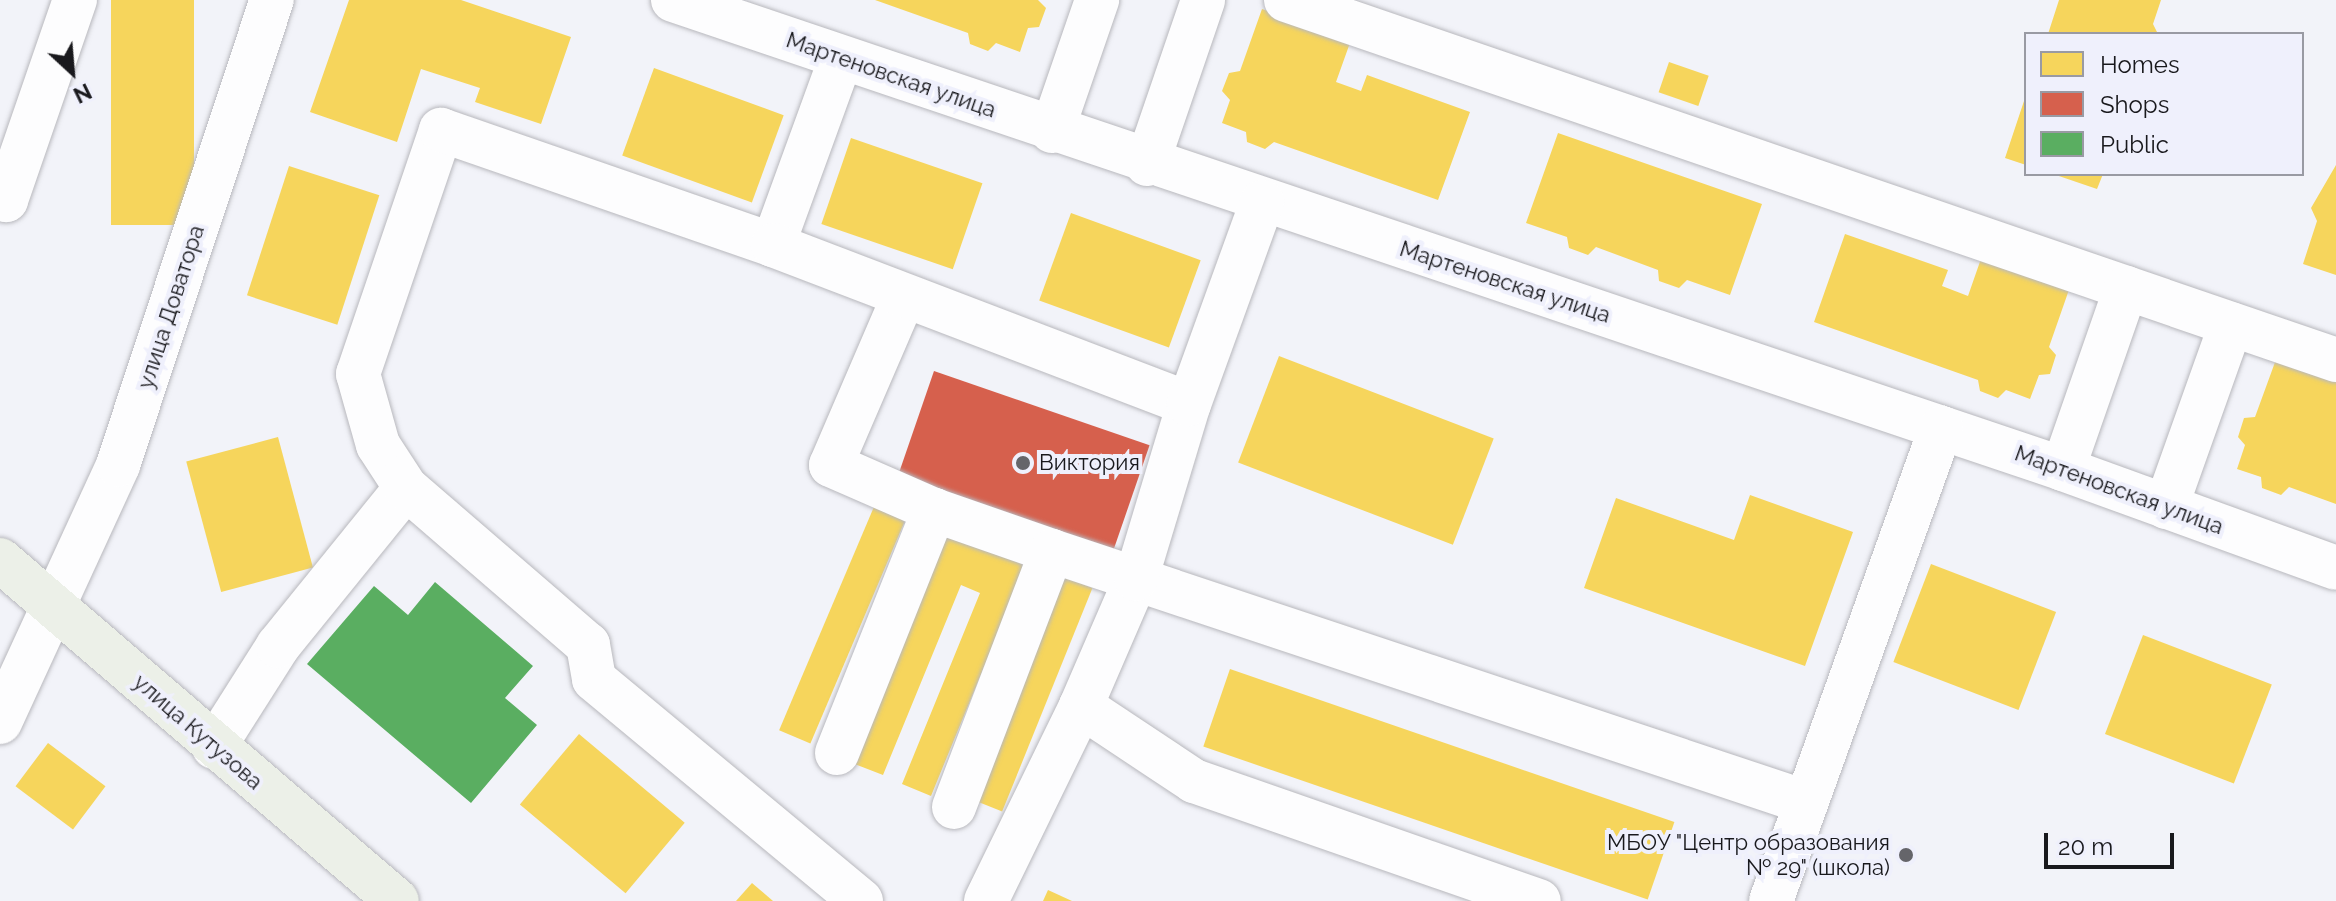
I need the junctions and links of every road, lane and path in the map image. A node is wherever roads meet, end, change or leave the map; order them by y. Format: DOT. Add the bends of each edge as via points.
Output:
graph roads {
  1 [pos="75,0"];
  2 [pos="272,0"];
  3 [pos="673,0"];
  4 [pos="1097,0"];
  5 [pos="1203,0"];
  6 [pos="1286,0"];
  7 [pos="841,58"];
  8 [pos="1052,131"];
  9 [pos="1147,164"];
  10 [pos="0,195"];
  11 [pos="1262,202"];
  12 [pos="773,245"];
  13 [pos="2126,288"];
  14 [pos="903,298"];
  15 [pos="2231,324"];
  16 [pos="2336,360"];
  17 [pos="1189,404"];
  18 [pos="1941,428"];
  19 [pos="2063,469"];
  20 [pos="406,488"];
  21 [pos="2166,507"];
  22 [pos="934,510"];
  23 [pos="1052,551"];
  24 [pos="0,560"];
  25 [pos="2336,568"];
  26 [pos="1136,579"];
  27 [pos="56,609"];
  28 [pos="1081,706"];
  29 [pos="0,722"];
  30 [pos="214,747"];
  31 [pos="837,753"];
  32 [pos="1805,802"];
  33 [pos="954,807"];
  34 [pos="397,901"];
  35 [pos="861,901"];
  36 [pos="986,901"];
  37 [pos="1539,901"];
  38 [pos="1771,901"];
  1 -- 10 [label="street" via="6,200"];
  2 -- 27 [label="street, улица Доватора" via="118,465"];
  3 -- 7 [label="street, Мартеновская улица"];
  4 -- 8 [label="street"];
  5 -- 9 [label="street"];
  6 -- 13 [label="street"];
  7 -- 8 [label="street, Мартеновская улица"];
  7 -- 12 [label="street"];
  8 -- 9 [label="street, Мартеновская улица"];
  9 -- 11 [label="street, Мартеновская улица"];
  11 -- 17 [label="street"];
  11 -- 18 [label="street, Мартеновская улица"];
  12 -- 14 [label="street"];
  12 -- 20 [label="street" via="441,130 358,374 378,445"];
  13 -- 15 [label="street"];
  13 -- 19 [label="street"];
  14 -- 17 [label="street"];
  14 -- 22 [label="street" via="831,465"];
  15 -- 16 [label="street"];
  15 -- 21 [label="street"];
  17 -- 26 [label="street"];
  18 -- 19 [label="street, Мартеновская улица"];
  18 -- 32 [label="street"];
  19 -- 21 [label="street, Мартеновская улица"];
  20 -- 30 [label="street" via="278,646"];
  20 -- 35 [label="street" via="588,645 594,679"];
  21 -- 25 [label="street, Мартеновская улица"];
  22 -- 23 [label="street"];
  22 -- 31 [label="street"];
  23 -- 26 [label="street"];
  23 -- 33 [label="street"];
  24 -- 27 [label="main road, улица Кутузова"];
  26 -- 28 [label="street"];
  26 -- 32 [label="street"];
  27 -- 29 [label="street, улица Доватора"];
  27 -- 30 [label="main road, улица Кутузова"];
  28 -- 36 [label="street"];
  28 -- 37 [label="street" via="1194,781"];
  30 -- 34 [label="main road, улица Кутузова"];
  32 -- 38 [label="street"];
}
